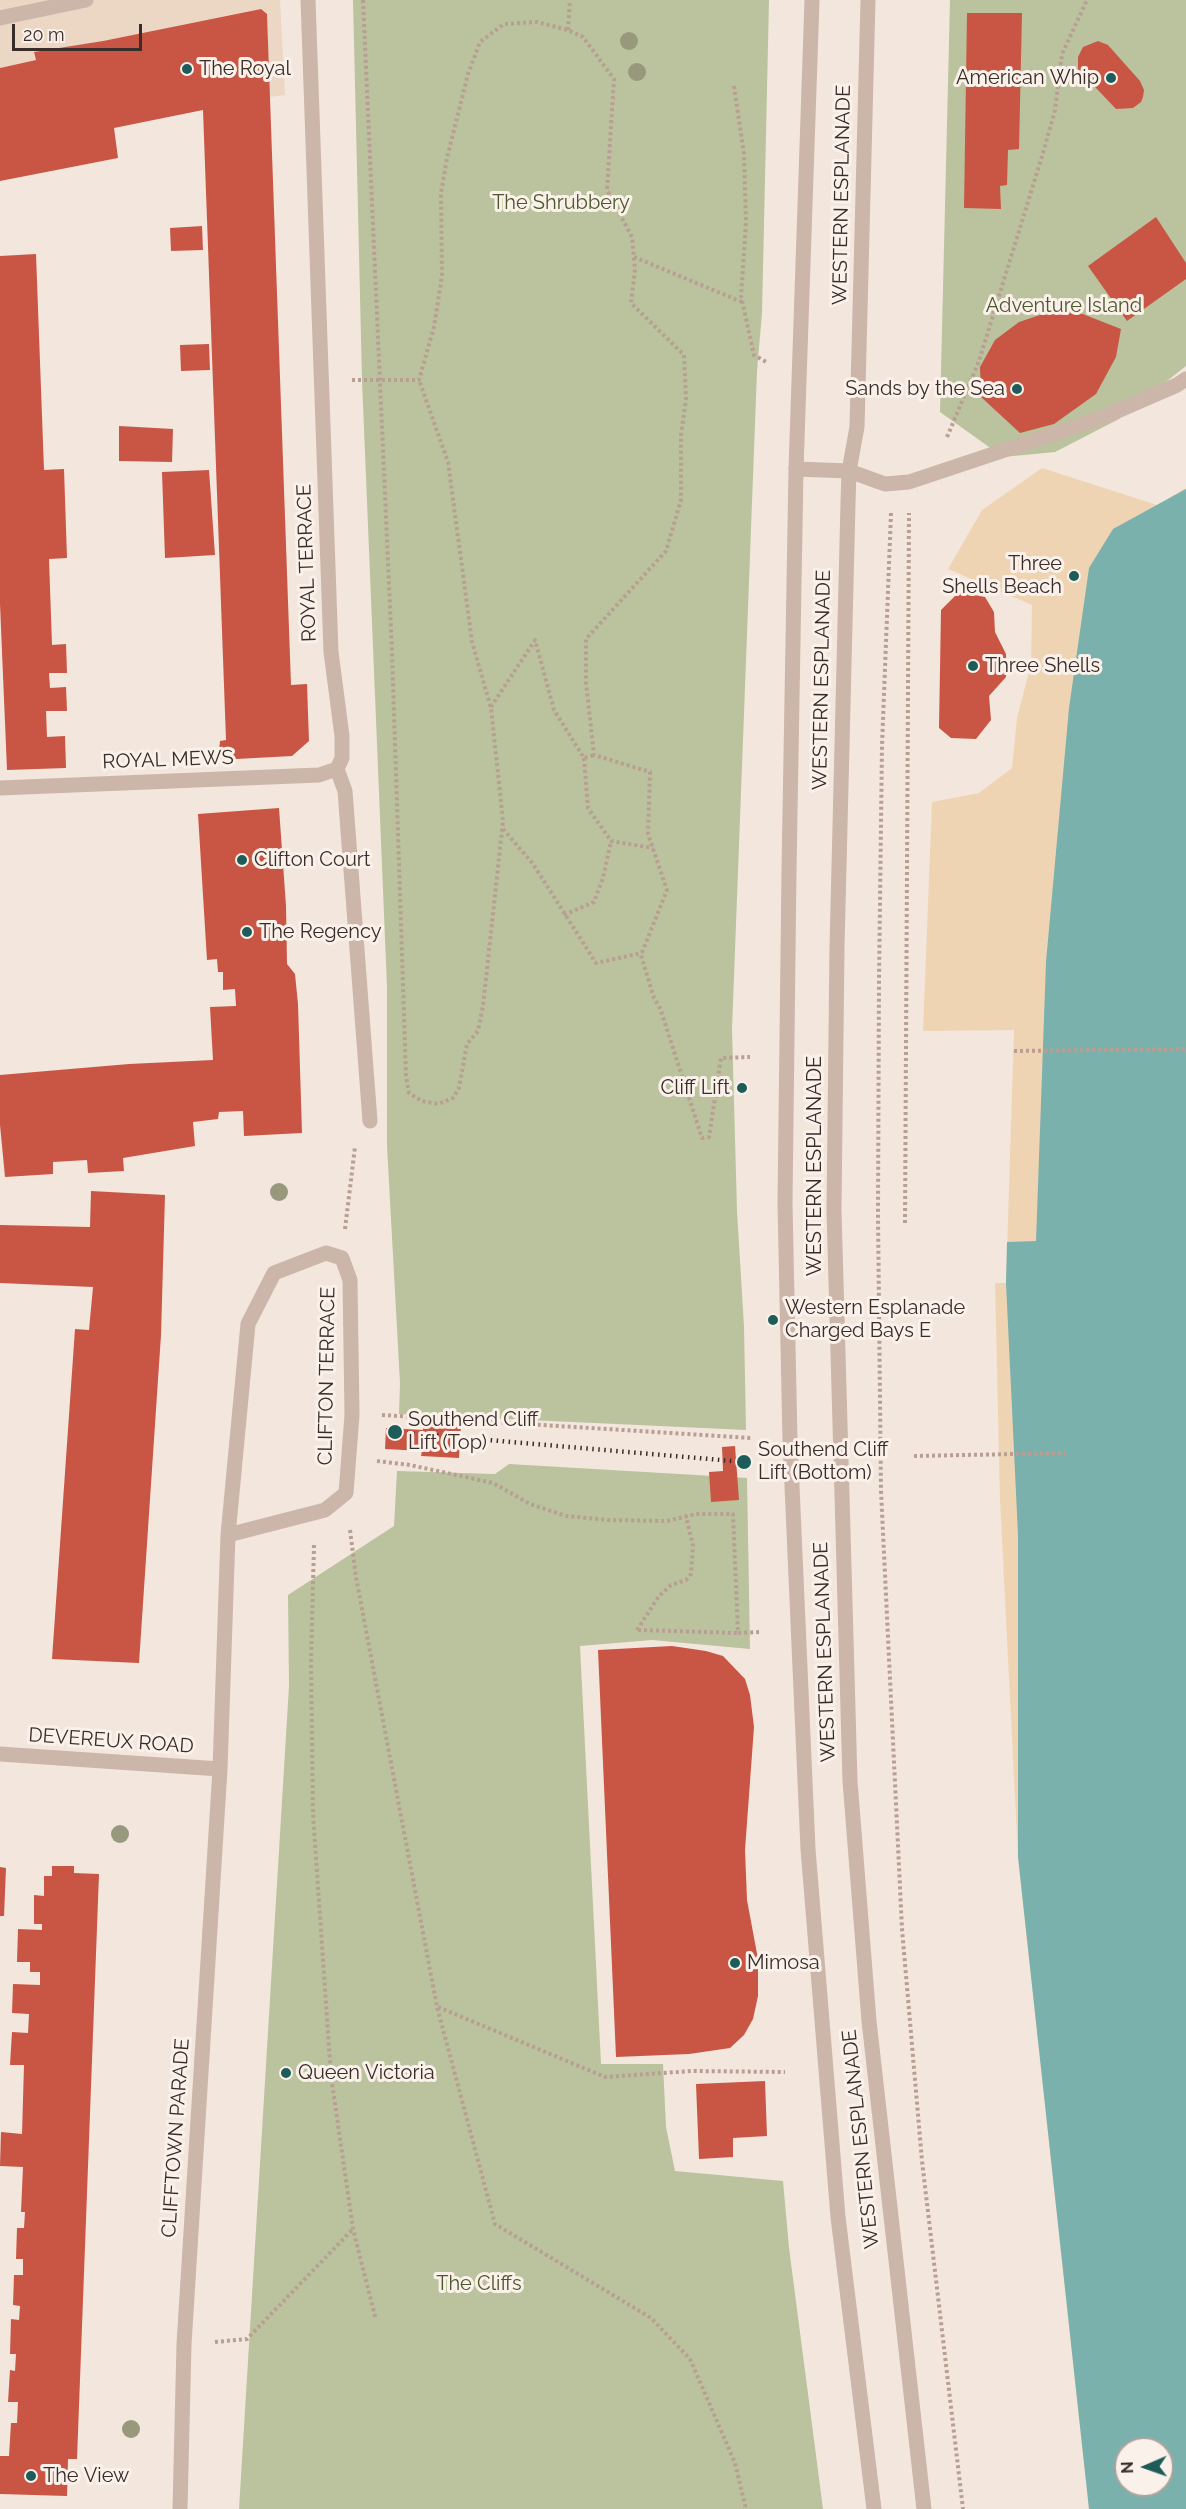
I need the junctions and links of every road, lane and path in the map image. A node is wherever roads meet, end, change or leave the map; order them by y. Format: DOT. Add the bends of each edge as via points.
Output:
graph roads {
  1 [pos="86,0"];
  2 [pos="308,0"];
  3 [pos="363,0"];
  4 [pos="570,0"];
  5 [pos="812,0"];
  6 [pos="868,0"];
  7 [pos="1087,0"];
  8 [pos="0,18"];
  9 [pos="568,30"];
  10 [pos="734,86"];
  11 [pos="634,257"];
  12 [pos="742,302"];
  13 [pos="768,363"];
  14 [pos="1186,379"];
  15 [pos="321,380"];
  16 [pos="379,380"];
  17 [pos="419,380"];
  18 [pos="944,443"];
  19 [pos="796,469"];
  20 [pos="849,471"];
  21 [pos="909,482"];
  22 [pos="891,509"];
  23 [pos="491,708"];
  24 [pos="594,755"];
  25 [pos="584,758"];
  26 [pos="337,769"];
  27 [pos="0,788"];
  28 [pos="502,829"];
  29 [pos="611,841"];
  30 [pos="653,848"];
  31 [pos="564,915"];
  32 [pos="642,953"];
  33 [pos="1186,1049"];
  34 [pos="1014,1051"];
  35 [pos="750,1057"];
  36 [pos="370,1121"];
  37 [pos="905,1223"];
  38 [pos="342,1258"];
  39 [pos="385,1415"];
  40 [pos="751,1438"];
  41 [pos="1065,1453"];
  42 [pos="914,1456"];
  43 [pos="374,1461"];
  44 [pos="346,1493"];
  45 [pos="315,1511"];
  46 [pos="686,1516"];
  47 [pos="228,1535"];
  48 [pos="759,1632"];
  49 [pos="738,1633"];
  50 [pos="0,1754"];
  51 [pos="220,1769"];
  52 [pos="437,2007"];
  53 [pos="785,2072"];
  54 [pos="353,2229"];
  55 [pos="376,2320"];
  56 [pos="184,2344"];
  57 [pos="180,2509"];
  58 [pos="746,2509"];
  59 [pos="874,2509"];
  60 [pos="924,2509"];
  61 [pos="963,2509"];
  1 -- 8 [label="street"];
  2 -- 15 [label="street, ROYAL TERRACE"];
  3 -- 16 [label="path"];
  4 -- 9 [label="path"];
  5 -- 19 [label="street, WESTERN ESPLANADE"];
  6 -- 20 [label="street, WESTERN ESPLANADE" via="857,427"];
  7 -- 18 [label="path" via="1062,54 1043,153 979,361"];
  9 -- 11 [label="path" via="583,37 615,79 607,190 632,237"];
  9 -- 17 [label="path" via="537,22 504,24 480,42 447,158 441,193 442,276 434,327"];
  10 -- 12 [label="path" via="744,154"];
  11 -- 12 [label="path"];
  11 -- 24 [label="path" via="631,303 684,354 681,500 666,551 586,639 586,683"];
  12 -- 13 [label="path" via="754,355"];
  14 -- 21 [label="street" via="1101,418"];
  15 -- 16 [label="path"];
  15 -- 26 [label="street, ROYAL TERRACE" via="332,652 342,758"];
  16 -- 17 [label="path"];
  16 -- 28 [label="path" via="406,1076 409,1093 422,1101 438,1104 453,1098 459,1088 467,1044 478,1031"];
  17 -- 23 [label="path" via="448,462 472,642"];
  19 -- 20 [label="street"];
  19 -- 59 [label="street, WESTERN ESPLANADE" via="785,1203 790,1441 808,1849 838,2217"];
  20 -- 21 [label="street" via="885,484"];
  20 -- 60 [label="street, WESTERN ESPLANADE" via="834,1210 850,1781 869,2021"];
  21 -- 37 [label="path"];
  22 -- 61 [label="path" via="879,934 882,1491 902,1929 922,2161"];
  23 -- 25 [label="path" via="535,640 554,710"];
  23 -- 28 [label="path"];
  24 -- 25 [label="path"];
  24 -- 30 [label="path" via="650,772 648,834"];
  25 -- 29 [label="path" via="588,808"];
  26 -- 27 [label="street, ROYAL MEWS" via="319,775"];
  26 -- 36 [label="street, ROYAL TERRACE" via="345,791"];
  28 -- 31 [label="path" via="533,864"];
  29 -- 30 [label="path"];
  29 -- 31 [label="path" via="594,902"];
  30 -- 32 [label="path" via="667,890"];
  31 -- 32 [label="path" via="596,963"];
  32 -- 35 [label="path" via="702,1138 709,1137 721,1058"];
  33 -- 34 [label="path"];
  36 -- 38 [label="path" via="357,1134"];
  38 -- 44 [label="street, CLIFTON TERRACE" via="351,1280 352,1415"];
  38 -- 47 [label="street, CLIFTON TERRACE" via="326,1253 274,1273 248,1324"];
  39 -- 40 [label="path"];
  41 -- 42 [label="path"];
  43 -- 46 [label="path" via="493,1483 530,1504 566,1516 655,1521"];
  44 -- 45 [label="street, CLIFTON TERRACE" via="325,1510"];
  44 -- 52 [label="path" via="356,1577"];
  45 -- 47 [label="street, CLIFTON TERRACE"];
  45 -- 54 [label="path" via="311,1662 313,1814 331,2076"];
  46 -- 49 [label="path" via="733,1514"];
  46 -- 49 [label="path" via="693,1546 691,1574 660,1596 637,1630"];
  47 -- 51 [label="street, CLIFTON TERRACE"];
  48 -- 49 [label="path"];
  50 -- 51 [label="street, DEVEREUX ROAD"];
  51 -- 56 [label="street, CLIFFTOWN PARADE"];
  52 -- 53 [label="path" via="605,2077 692,2071"];
  52 -- 58 [label="path" via="495,2223 651,2318 690,2359 735,2463"];
  54 -- 55 [label="path"];
  54 -- 56 [label="path" via="247,2339"];
  56 -- 57 [label="street, CLIFFTOWN PARADE"];
}
